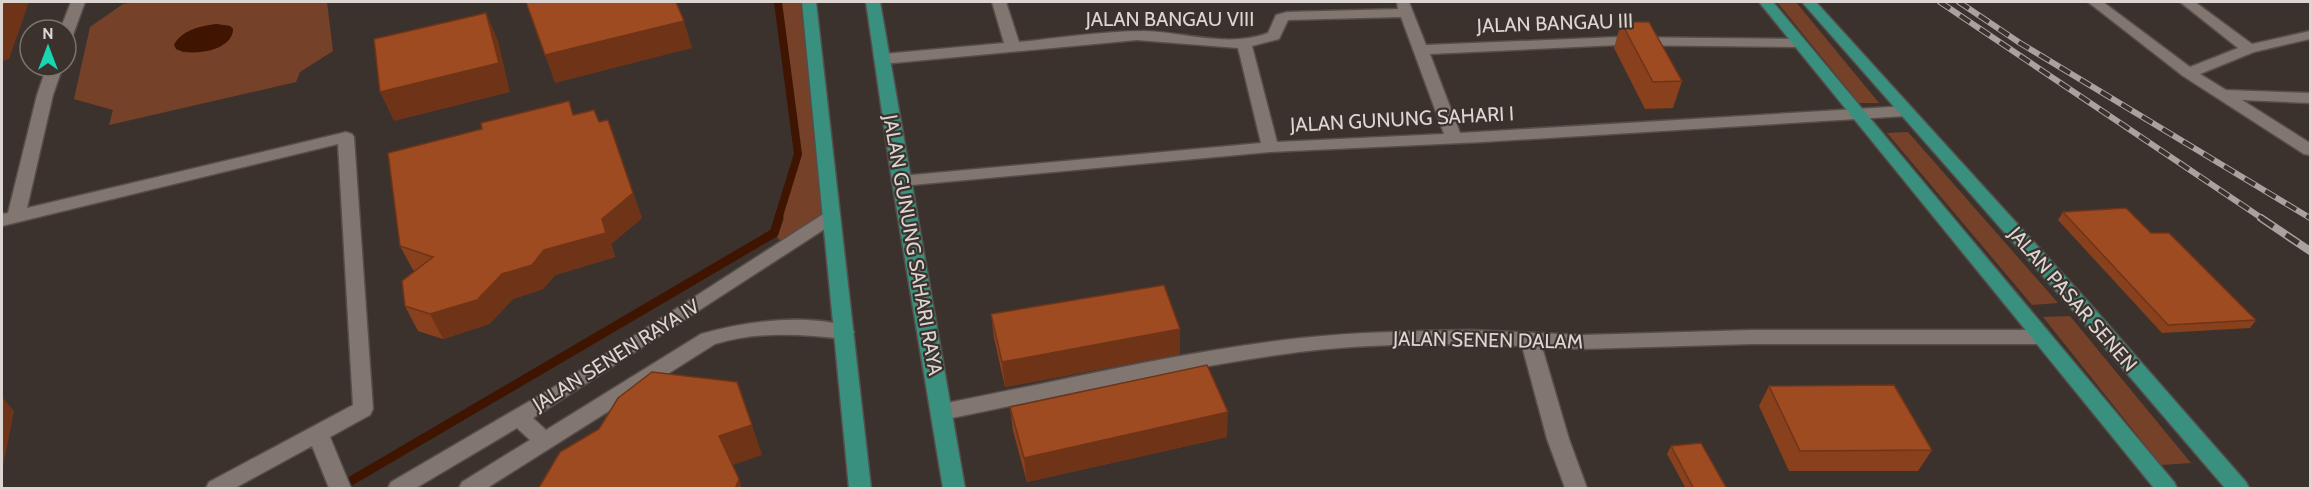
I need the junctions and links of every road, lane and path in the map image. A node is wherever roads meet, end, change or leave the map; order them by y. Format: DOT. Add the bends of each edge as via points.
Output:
graph roads {
  1 [pos="78,2"];
  2 [pos="809,2"];
  3 [pos="873,2"];
  4 [pos="999,2"];
  5 [pos="1766,2"];
  6 [pos="1809,2"];
  7 [pos="2095,2"];
  8 [pos="2187,2"];
  9 [pos="1405,7"];
  10 [pos="72,18"];
  11 [pos="2310,35"];
  12 [pos="1244,43"];
  13 [pos="1799,43"];
  14 [pos="1013,47"];
  15 [pos="2249,49"];
  16 [pos="1421,50"];
  17 [pos="883,59"];
  18 [pos="2188,73"];
  19 [pos="51,78"];
  20 [pos="2222,95"];
  21 [pos="2310,98"];
  22 [pos="1906,111"];
  23 [pos="1857,113"];
  24 [pos="1454,138"];
  25 [pos="1270,147"];
  26 [pos="2310,150"];
  27 [pos="901,181"];
  28 [pos="831,217"];
  29 [pos="9,218"];
  30 [pos="844,332"];
  31 [pos="2041,337"];
  32 [pos="1530,340"];
  33 [pos="942,412"];
  34 [pos="519,417"];
  35 [pos="318,434"];
  36 [pos="545,442"];
  37 [pos="2234,488"];
  38 [pos="217,489"];
  39 [pos="340,489"];
  40 [pos="399,489"];
  41 [pos="470,489"];
  42 [pos="860,489"];
  43 [pos="954,489"];
  44 [pos="1576,489"];
  45 [pos="2166,489"];
  1 -- 10 [label="street"];
  2 -- 28 [label="main road"];
  3 -- 17 [label="main road, JALAN GUNUNG SAHARI RAYA"];
  4 -- 14 [label="street"];
  5 -- 13 [label="main road"];
  6 -- 22 [label="main road, JALAN PASAR SENEN"];
  7 -- 18 [label="street"];
  8 -- 15 [label="street"];
  9 -- 12 [label="street, JALAN BANGAU VIII" via="1287,16 1281,18 1274,36"];
  9 -- 16 [label="street"];
  11 -- 15 [label="street"];
  12 -- 14 [label="street, JALAN BANGAU VIII" via="1146,36"];
  12 -- 25 [label="street"];
  13 -- 16 [label="street, JALAN BANGAU III" via="1618,41"];
  13 -- 23 [label="main road"];
  14 -- 17 [label="street, JALAN BANGAU VIII"];
  15 -- 18 [label="street"];
  16 -- 24 [label="street"];
  17 -- 27 [label="main road, JALAN GUNUNG SAHARI RAYA"];
  18 -- 20 [label="street"];
  19 -- 29 [label="street"];
  20 -- 21 [label="street"];
  20 -- 26 [label="street"];
  22 -- 23 [label="street, JALAN GUNUNG SAHARI I"];
  22 -- 37 [label="main road, JALAN PASAR SENEN" via="2084,310"];
  23 -- 24 [label="street, JALAN GUNUNG SAHARI I"];
  23 -- 31 [label="main road"];
  24 -- 25 [label="street, JALAN GUNUNG SAHARI I"];
  25 -- 27 [label="street, JALAN GUNUNG SAHARI I"];
  27 -- 33 [label="main road, JALAN GUNUNG SAHARI RAYA"];
  28 -- 30 [label="main road"];
  28 -- 34 [label="street, JALAN SENEN RAYA IV"];
  29 -- 35 [label="street" via="346,137 363,409"];
  30 -- 36 [label="street, JALAN SENEN RAYA IV" via="761,327 708,339"];
  30 -- 42 [label="main road"];
  31 -- 32 [label="street, JALAN SENEN DALAM"];
  31 -- 45 [label="main road"];
  32 -- 33 [label="street, JALAN SENEN DALAM" via="1470,337 1300,345 1182,364"];
  32 -- 44 [label="street"];
  33 -- 43 [label="main road, JALAN GUNUNG SAHARI RAYA"];
  34 -- 36 [label="street"];
  34 -- 40 [label="street, JALAN SENEN RAYA IV"];
  35 -- 38 [label="street"];
  35 -- 39 [label="street"];
  36 -- 41 [label="street, JALAN SENEN RAYA IV"];
}
